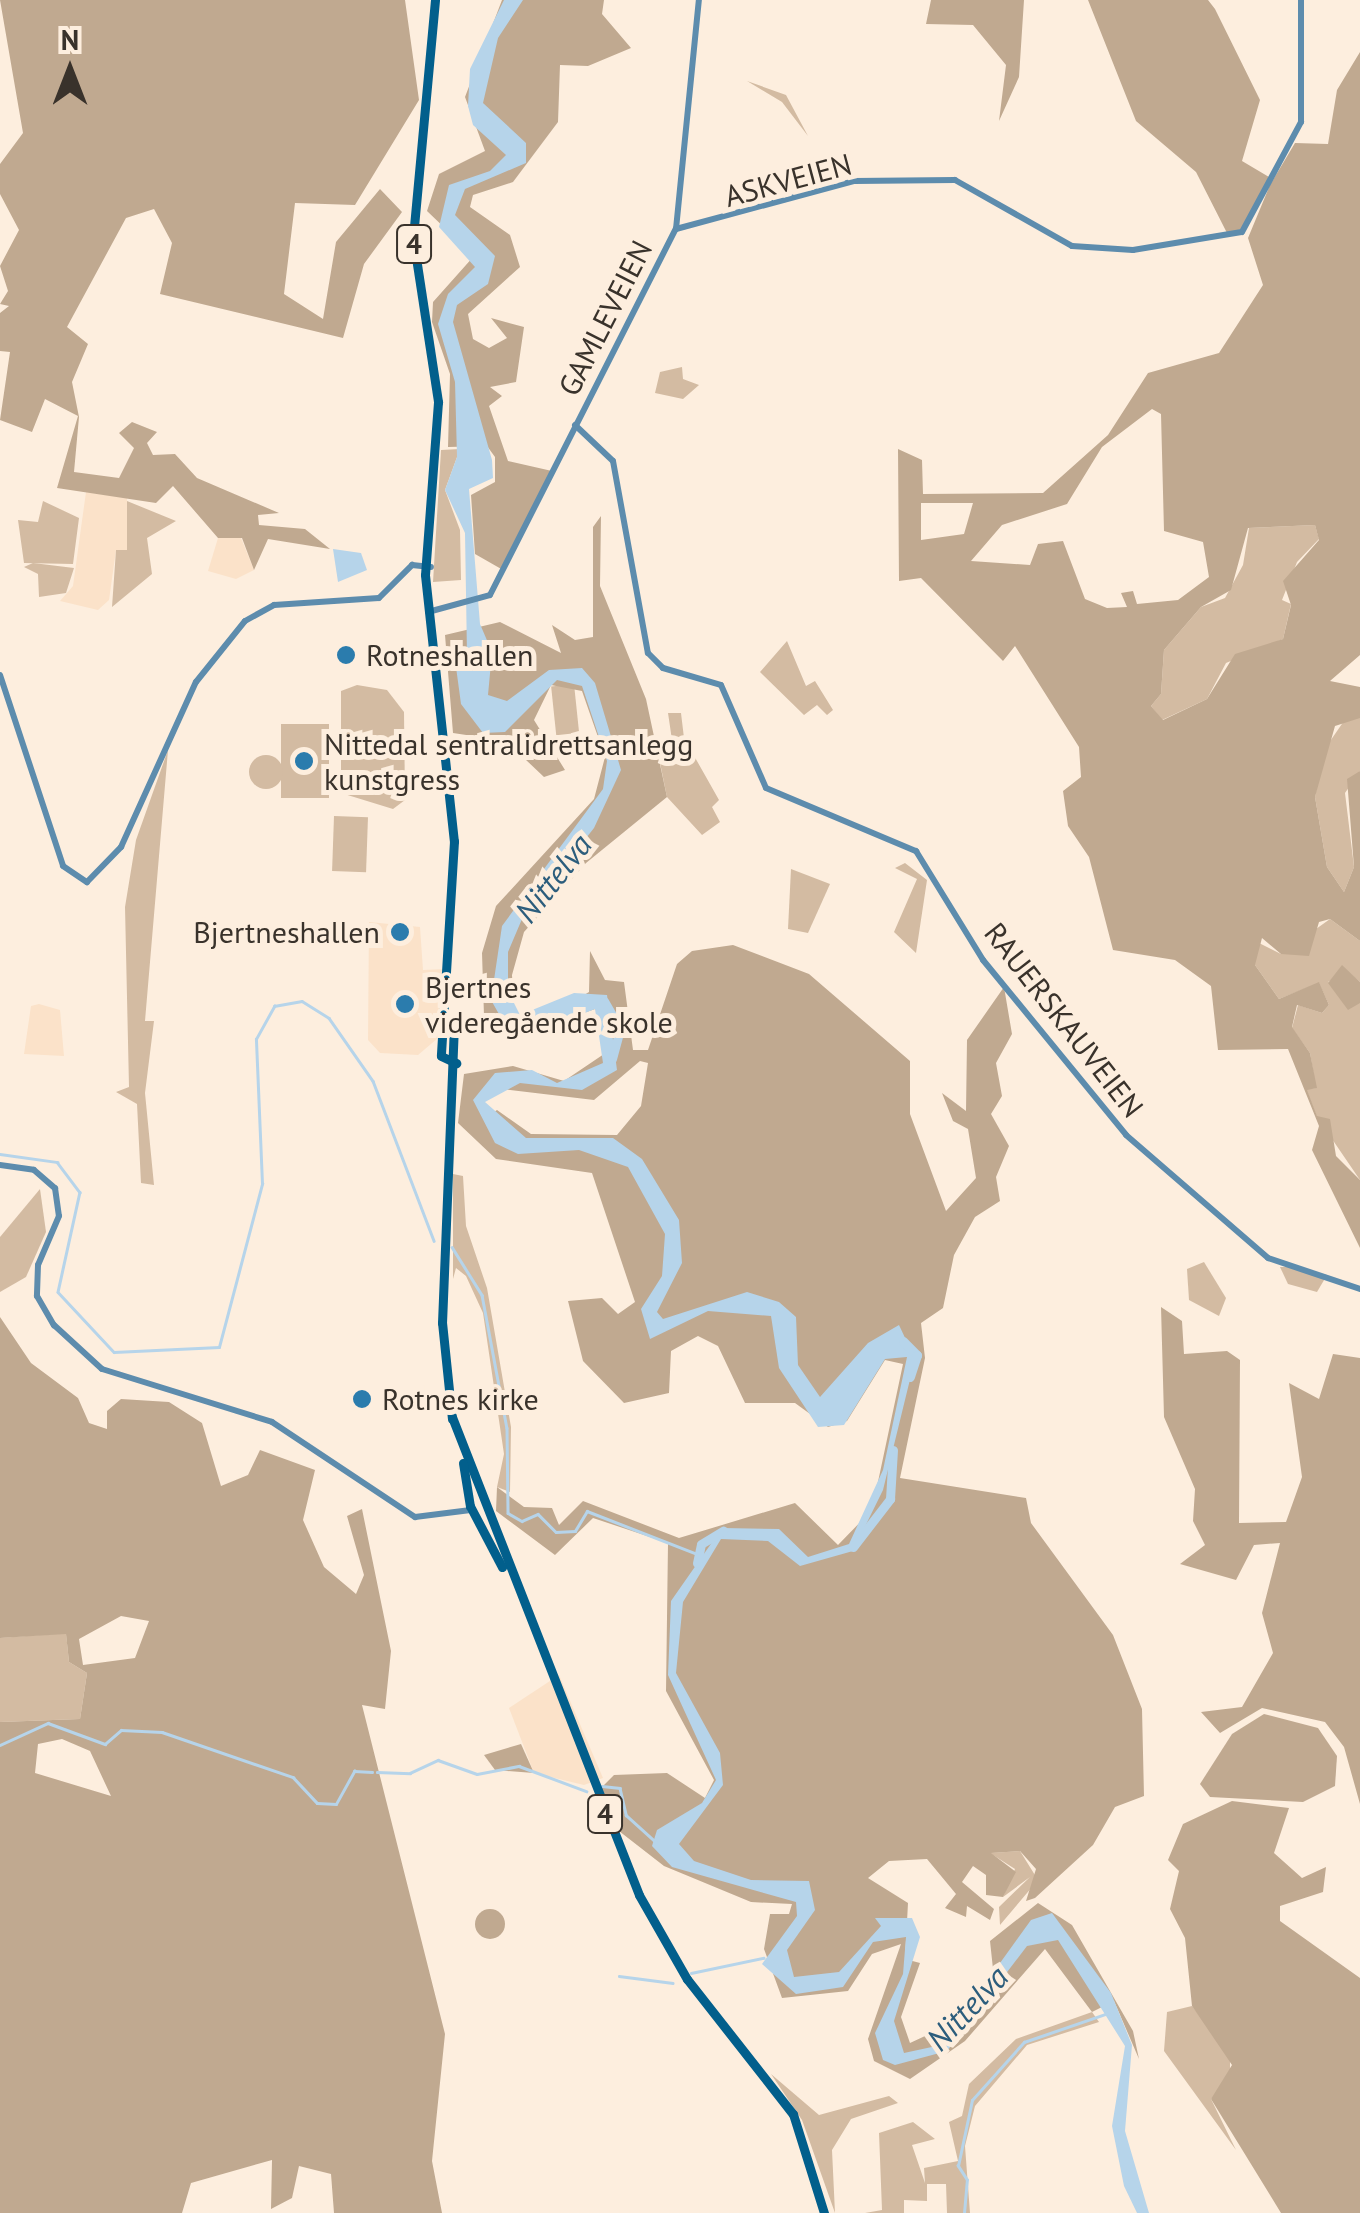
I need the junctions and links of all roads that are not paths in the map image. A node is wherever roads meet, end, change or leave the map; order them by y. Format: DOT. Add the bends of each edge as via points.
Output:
graph roads {
  1 [pos="435,0"];
  2 [pos="699,0"];
  3 [pos="1300,0"];
  4 [pos="676,229"];
  5 [pos="575,425"];
  6 [pos="427,566"];
  7 [pos="432,611"];
  8 [pos="0,675"];
  9 [pos="453,944"];
  10 [pos="455,1049"];
  11 [pos="443,1050"];
  12 [pos="456,1063"];
  13 [pos="444,1064"];
  14 [pos="0,1166"];
  15 [pos="447,1178"];
  16 [pos="1360,1289"];
  17 [pos="474,1502"];
  18 [pos="488,1506"];
  19 [pos="513,1587"];
  20 [pos="824,2213"];
  1 -- 6 [label="highway, 4" via="413,220 438,402"];
  2 -- 4 [label="street, GAMLEVEIEN"];
  3 -- 4 [label="street, ASKVEIEN" via="1300,124 1242,232 1133,250 1072,246 955,180 854,181"];
  4 -- 5 [label="street, GAMLEVEIEN"];
  5 -- 7 [label="street, GAMLEVEIEN" via="486,599"];
  5 -- 16 [label="street, RAUERSKAUVEIEN" via="614,466 652,660 716,680 776,796 873,826 922,856 1007,989 1126,1135 1268,1258"];
  6 -- 7 [label="highway, 4"];
  6 -- 8 [label="street" via="405,571 380,598 274,605 245,621 199,676 131,829 90,881 63,866"];
  7 -- 9 [label="highway, 4" via="453,821"];
  9 -- 10 [label="highway, 4"];
  9 -- 11 [label="highway, 4"];
  10 -- 11 [label="highway"];
  10 -- 12 [label="highway, 4"];
  11 -- 13 [label="highway, 4"];
  12 -- 13 [label="highway"];
  12 -- 15 [label="highway, 4"];
  13 -- 15 [label="highway, 4"];
  14 -- 17 [label="street" via="34,1170 55,1188 58,1216 38,1265 38,1296 96,1364 272,1422 415,1518"];
  15 -- 17 [label="highway, 4" via="442,1342 452,1418"];
  17 -- 18 [label="highway"];
  17 -- 18 [label="highway, 4"];
  17 -- 19 [label="highway, 4"];
  18 -- 19 [label="highway, 4"];
  19 -- 20 [label="highway, 4" via="660,1937 801,2129"];
}
